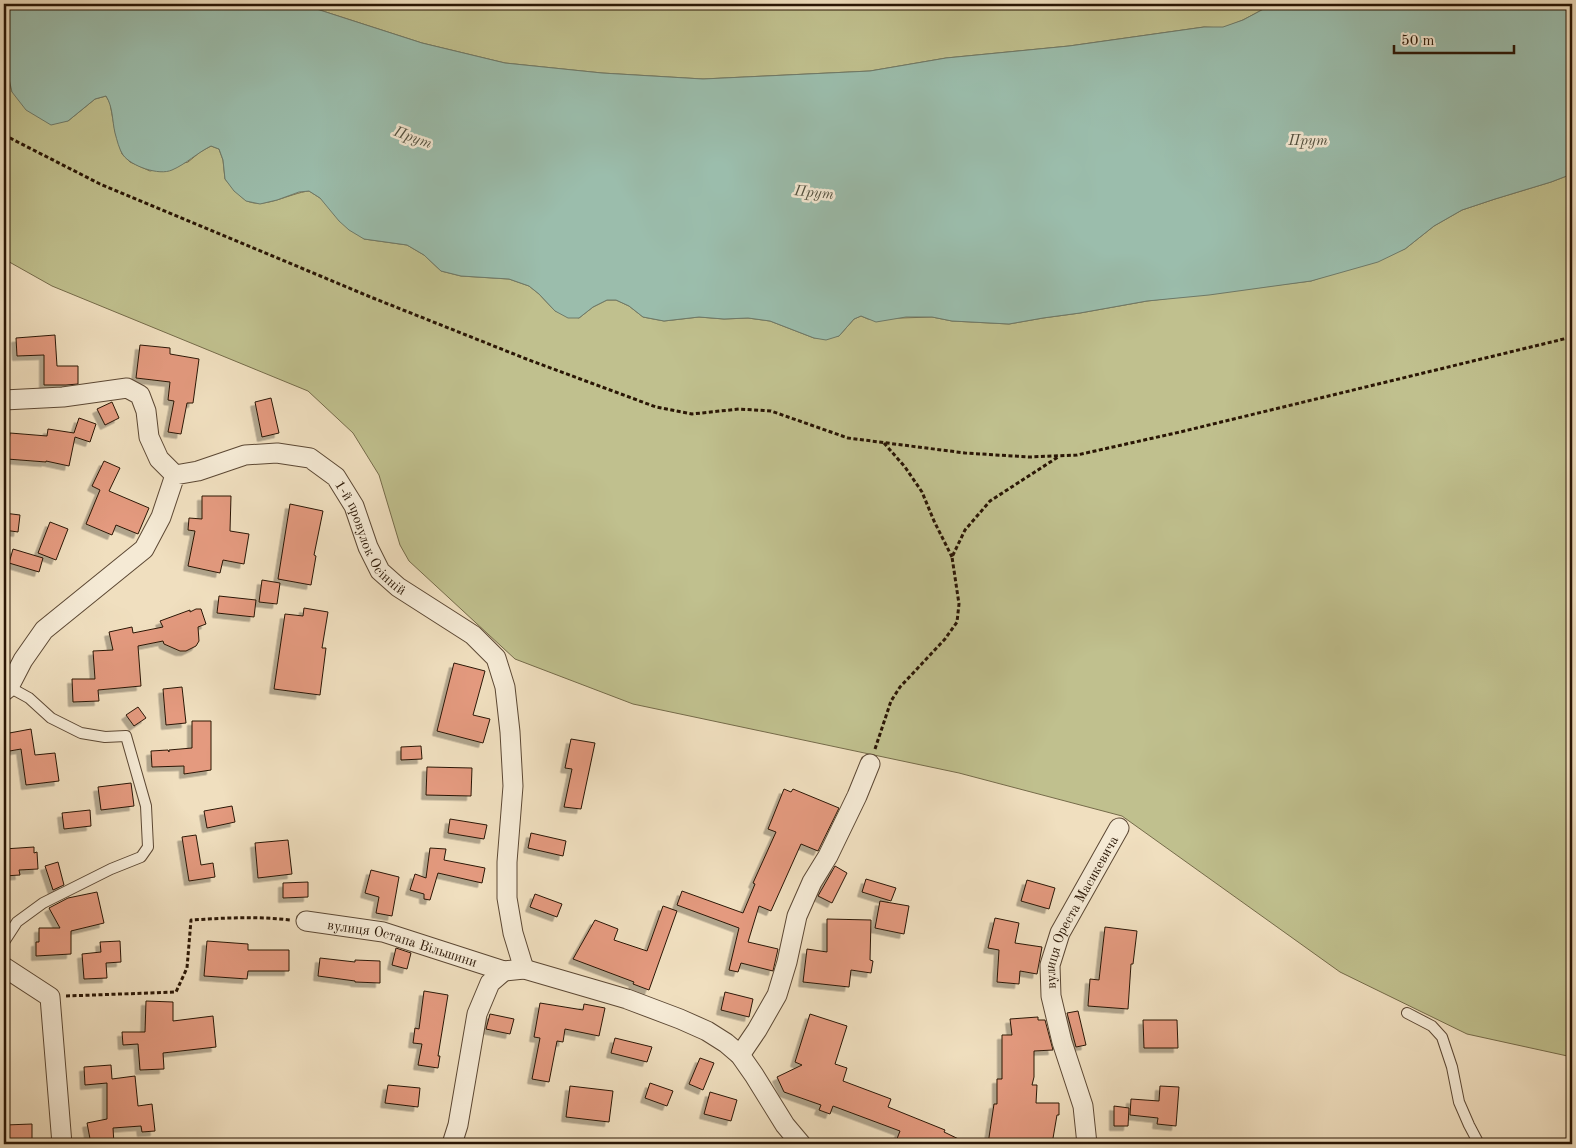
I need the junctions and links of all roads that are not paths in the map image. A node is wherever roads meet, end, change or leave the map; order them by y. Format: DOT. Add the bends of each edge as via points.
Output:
graph roads {
  1 [pos="4,400"];
  2 [pos="175,475"];
  3 [pos="6,689"];
  4 [pos="870,764"];
  5 [pos="1119,828"];
  6 [pos="306,921"];
  7 [pos="4,942"];
  8 [pos="4,967"];
  9 [pos="524,969"];
  10 [pos="504,971"];
  11 [pos="1407,1013"];
  12 [pos="740,1055"];
  13 [pos="62,1144"];
  14 [pos="452,1144"];
  15 [pos="801,1144"];
  16 [pos="1087,1144"];
  17 [pos="1479,1144"];
  1 -- 2 [label="street" via="64,397 127,388 140,395 146,411 149,437 159,459"];
  2 -- 3 [label="street" via="161,516 144,549 44,630"];
  2 -- 9 [label="street, 1-й провулок Осінній" via="245,455 277,453 310,458 336,476 354,506 368,548 380,571 398,587 473,635 496,658 505,687 513,786 507,898"];
  3 -- 7 [label="lane" via="29,698 51,718 81,732 105,737 126,736 146,806 148,847 141,857 43,903 17,922"];
  4 -- 12 [label="street" via="797,916 777,995"];
  5 -- 16 [label="street, вулиця Ореста Масикевича" via="1060,933 1050,965 1051,996 1083,1106"];
  6 -- 10 [label="street, вулиця Остапа Вільшини" via="383,932"];
  8 -- 13 [label="street" via="50,998"];
  9 -- 10 [label="street, вулиця Остапа Вільшини"];
  9 -- 12 [label="street, вулиця Остапа Вільшини" via="627,999 680,1019 726,1042"];
  10 -- 14 [label="street" via="490,983 477,1014"];
  11 -- 17 [label="lane" via="1432,1026 1442,1037 1459,1102"];
  12 -- 15 [label="street, вулиця Остапа Вільшини"];
}
